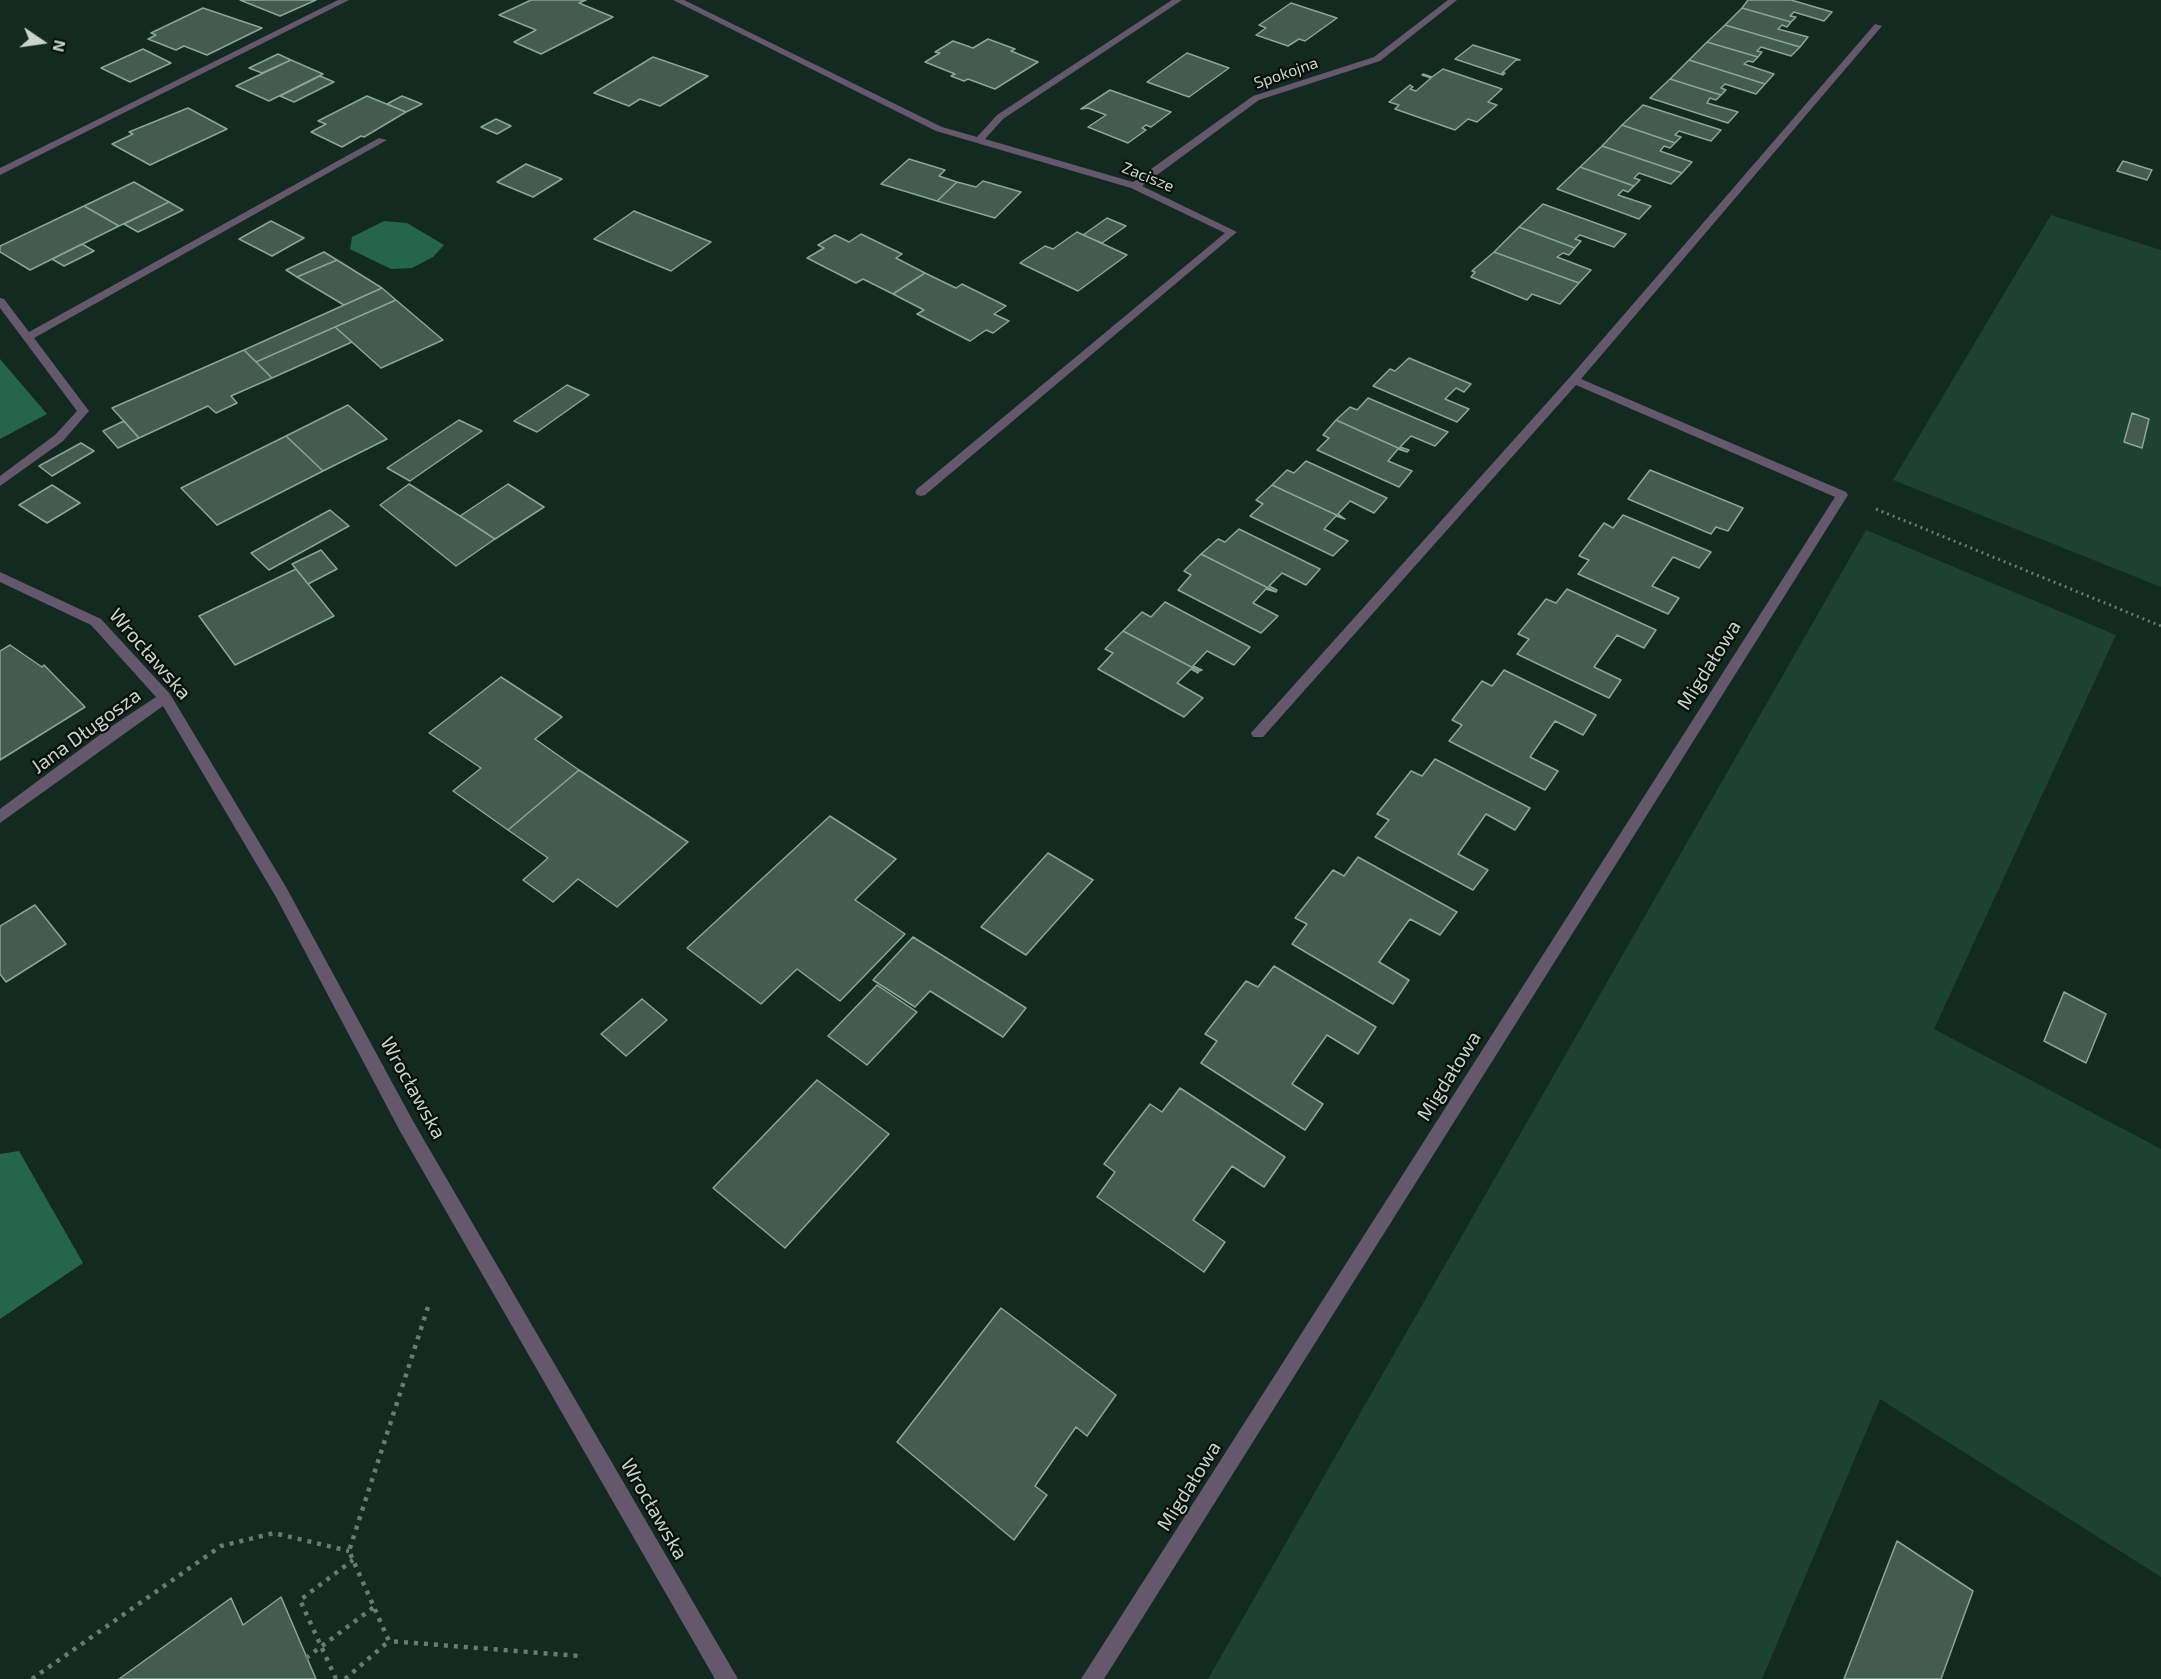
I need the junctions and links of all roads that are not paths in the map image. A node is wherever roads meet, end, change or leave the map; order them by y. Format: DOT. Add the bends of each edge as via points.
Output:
graph roads {
  1 [pos="345,0"];
  2 [pos="677,0"];
  3 [pos="1178,0"];
  4 [pos="1453,0"];
  5 [pos="1878,26"];
  6 [pos="382,140"];
  7 [pos="979,140"];
  8 [pos="0,172"];
  9 [pos="1135,186"];
  10 [pos="0,300"];
  11 [pos="27,338"];
  12 [pos="1574,380"];
  13 [pos="0,482"];
  14 [pos="921,492"];
  15 [pos="0,577"];
  16 [pos="165,698"];
  17 [pos="1258,733"];
  18 [pos="0,817"];
  19 [pos="727,1679"];
  20 [pos="1092,1679"];
  1 -- 8 [label="street"];
  2 -- 7 [label="street, Zacisze" via="939,129"];
  3 -- 7 [label="street" via="1000,117"];
  4 -- 9 [label="street, Spokojna" via="1377,59 1256,98"];
  5 -- 12 [label="street"];
  6 -- 11 [label="street"];
  7 -- 9 [label="street, Zacisze"];
  9 -- 14 [label="street, Zacisze" via="1232,232"];
  10 -- 11 [label="street"];
  11 -- 13 [label="street" via="83,411 59,438"];
  12 -- 17 [label="street"];
  12 -- 20 [label="street, Migdałowa" via="1842,495"];
  15 -- 16 [label="street, Wrocławska" via="96,622"];
  16 -- 18 [label="street, Jana Długosza"];
  16 -- 19 [label="street, Wrocławska" via="281,892 407,1127"];
}
